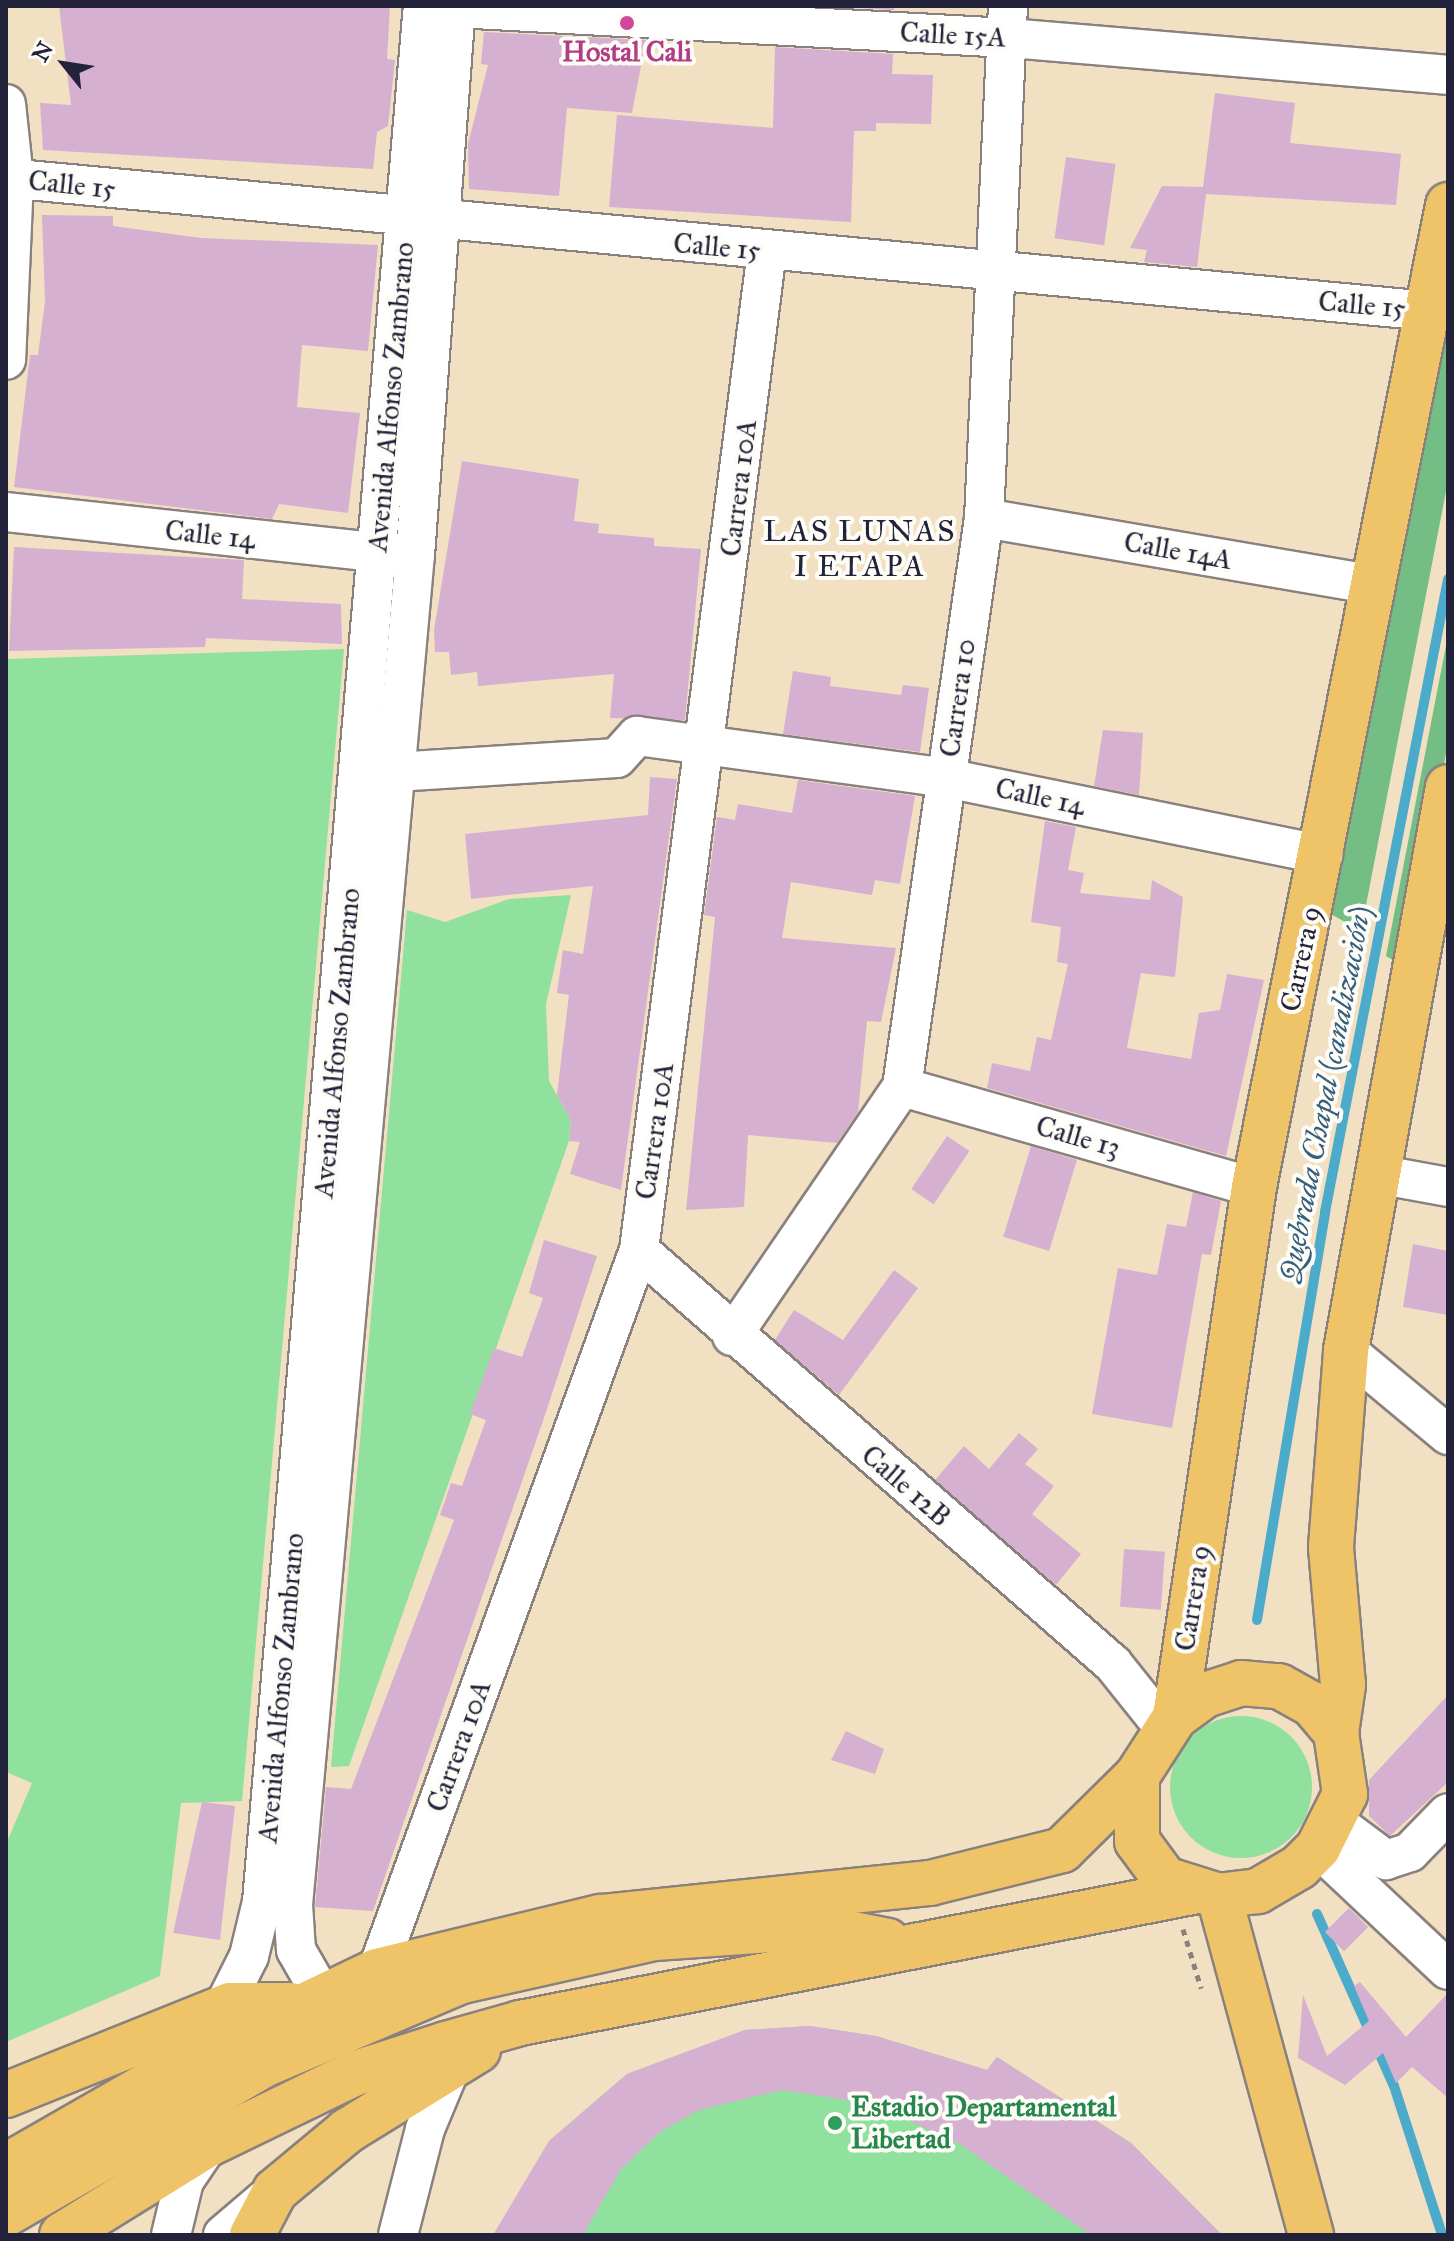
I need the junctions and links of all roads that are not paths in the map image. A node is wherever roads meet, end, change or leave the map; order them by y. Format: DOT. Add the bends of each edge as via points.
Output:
graph roads {
  1 [pos="445,7"];
  2 [pos="1009,22"];
  3 [pos="1448,75"];
  4 [pos="6,104"];
  5 [pos="10,178"];
  6 [pos="1448,205"];
  7 [pos="423,220"];
  8 [pos="767,251"];
  9 [pos="8,269"];
  10 [pos="999,272"];
  11 [pos="1428,311"];
  12 [pos="6,360"];
  13 [pos="6,512"];
  14 [pos="984,518"];
  15 [pos="397,554"];
  16 [pos="1371,584"];
  17 [pos="708,743"];
  18 [pos="395,772"];
  19 [pos="946,778"];
  20 [pos="1446,808"];
  21 [pos="1323,855"];
  22 [pos="902,1087"];
  23 [pos="1377,1174"];
  24 [pos="1254,1187"];
  25 [pos="1448,1187"];
  26 [pos="639,1250"];
  27 [pos="732,1336"];
  28 [pos="1346,1350"];
  29 [pos="1448,1435"];
  30 [pos="1170,1723"];
  31 [pos="1336,1733"];
  32 [pos="1137,1776"];
  33 [pos="1448,1813"];
  34 [pos="1326,1835"];
  35 [pos="1206,1894"];
  36 [pos="905,1945"];
  37 [pos="1448,1970"];
  38 [pos="377,1971"];
  39 [pos="309,1998"];
  40 [pos="230,2005"];
  41 [pos="520,2023"];
  42 [pos="189,2061"];
  43 [pos="450,2069"];
  44 [pos="6,2095"];
  45 [pos="209,2144"];
  46 [pos="6,2166"];
  47 [pos="275,2191"];
  48 [pos="6,2214"];
  49 [pos="62,2235"];
  50 [pos="171,2235"];
  51 [pos="223,2235"];
  52 [pos="252,2235"];
  53 [pos="398,2235"];
  54 [pos="1311,2235"];
  1 -- 2 [label="street, Calle 15A"];
  1 -- 7 [label="street, Avenida Alfonso Zambrano"];
  2 -- 3 [label="street, Calle 15A"];
  2 -- 10 [label="street, Carrera 10"];
  4 -- 5 [label="street"];
  5 -- 7 [label="street, Calle 15"];
  5 -- 9 [label="street"];
  6 -- 11 [label="main road, Carrera 9"];
  7 -- 8 [label="street, Calle 15"];
  7 -- 15 [label="street, Avenida Alfonso Zambrano"];
  8 -- 10 [label="street, Calle 15"];
  8 -- 17 [label="street, Carrera 10A"];
  9 -- 12 [label="street"];
  10 -- 11 [label="street, Calle 15"];
  10 -- 14 [label="street, Carrera 10"];
  11 -- 16 [label="main road, Carrera 9"];
  13 -- 15 [label="street, Calle 14"];
  14 -- 16 [label="street, Calle 14A"];
  14 -- 19 [label="street, Carrera 10"];
  15 -- 18 [label="street, Avenida Alfonso Zambrano"];
  15 -- 40 [label="street, Avenida Alfonso Zambrano" via="262,1902"];
  16 -- 21 [label="main road, Carrera 9"];
  17 -- 18 [label="street, Calle 14" via="637,736 617,758"];
  17 -- 19 [label="street, Calle 14"];
  17 -- 26 [label="street, Carrera 10A"];
  18 -- 39 [label="street, Avenida Alfonso Zambrano" via="293,1905 296,1950"];
  19 -- 21 [label="street, Calle 14"];
  19 -- 22 [label="street, Carrera 10"];
  20 -- 23 [label="main road"];
  21 -- 24 [label="main road, Carrera 9"];
  22 -- 24 [label="street, Calle 13"];
  22 -- 27 [label="street, Carrera 10"];
  23 -- 25 [label="street"];
  23 -- 28 [label="main road"];
  24 -- 30 [label="main road, Carrera 9"];
  26 -- 27 [label="street, Calle 12B"];
  26 -- 38 [label="street, Carrera 10A"];
  27 -- 30 [label="street, Calle 12B" via="1113,1664"];
  28 -- 29 [label="street"];
  28 -- 31 [label="main road" via="1331,1547 1343,1685"];
  30 -- 31 [label="main road" via="1205,1695 1241,1683 1279,1686 1312,1704"];
  30 -- 32 [label="main road"];
  31 -- 34 [label="main road" via="1345,1794"];
  32 -- 35 [label="main road" via="1137,1841 1165,1879"];
  32 -- 38 [label="main road" via="1062,1850 930,1883 601,1917"];
  33 -- 34 [label="street" via="1410,1852 1386,1860"];
  34 -- 35 [label="main road" via="1258,1891"];
  34 -- 37 [label="street"];
  35 -- 36 [label="main road"];
  35 -- 54 [label="main road"];
  36 -- 41 [label="main road"];
  36 -- 48 [label="main road" via="818,1927 655,1938 462,1981 266,2064"];
  38 -- 39 [label="main road"];
  39 -- 40 [label="main road"];
  39 -- 42 [label="main road"];
  40 -- 42 [label="street, Avenida Alfonso Zambrano"];
  40 -- 44 [label="main road"];
  41 -- 43 [label="main road"];
  41 -- 45 [label="main road" via="353,2074"];
  42 -- 46 [label="main road"];
  43 -- 47 [label="main road" via="347,2131"];
  43 -- 53 [label="street"];
  45 -- 49 [label="main road"];
  45 -- 50 [label="street" via="184,2181"];
  47 -- 51 [label="street"];
  47 -- 52 [label="main road"];
}
